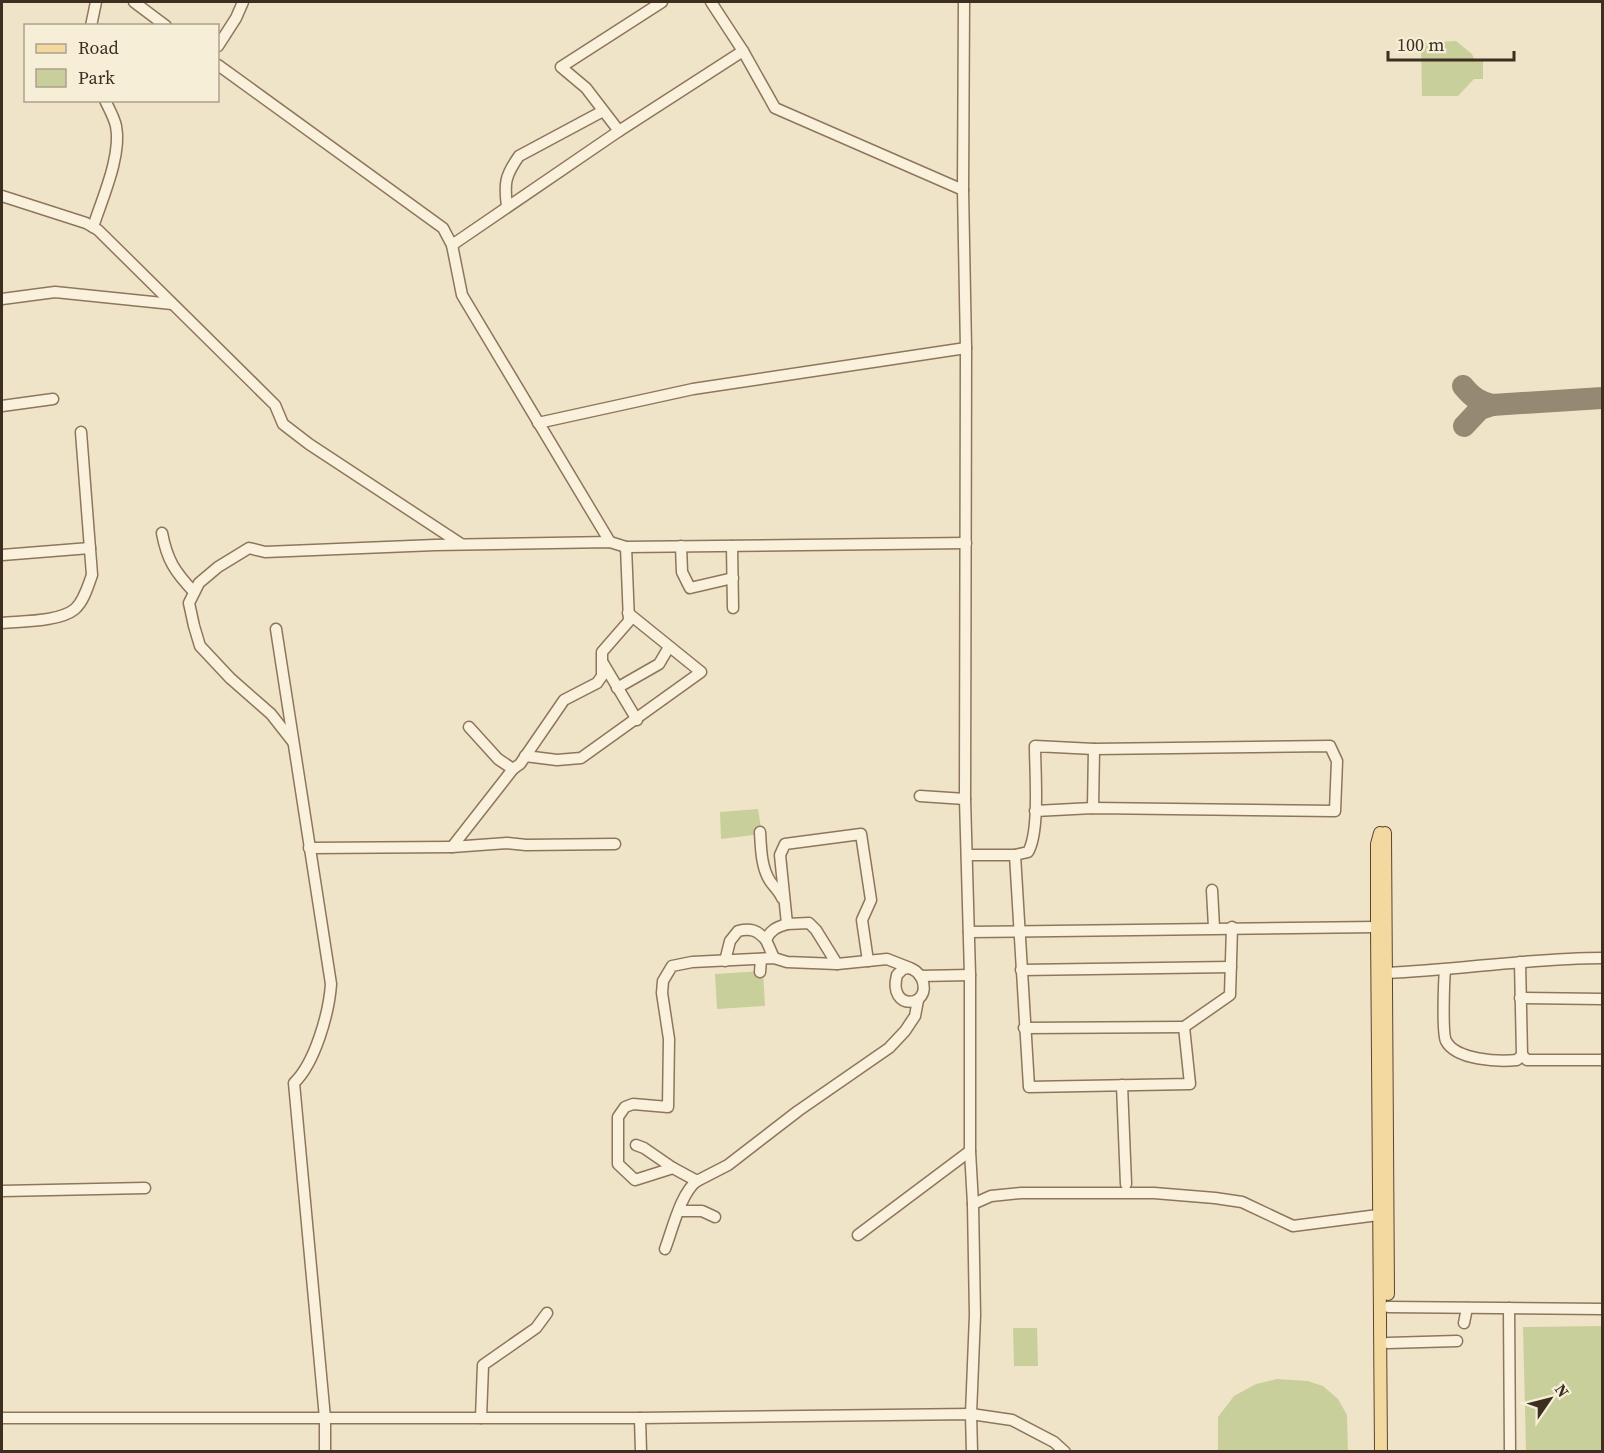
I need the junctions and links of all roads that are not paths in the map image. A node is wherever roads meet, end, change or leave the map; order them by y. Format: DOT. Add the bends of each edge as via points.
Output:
graph roads {
  1 [pos="96,2"];
  2 [pos="134,2"];
  3 [pos="662,2"];
  4 [pos="711,2"];
  5 [pos="964,2"];
  6 [pos="243,3"];
  7 [pos="91,24"];
  8 [pos="163,24"];
  9 [pos="219,44"];
  10 [pos="743,51"];
  11 [pos="219,66"];
  12 [pos="106,102"];
  13 [pos="603,111"];
  14 [pos="619,130"];
  15 [pos="963,190"];
  16 [pos="2,196"];
  17 [pos="507,207"];
  18 [pos="93,227"];
  19 [pos="452,245"];
  20 [pos="2,299"];
  21 [pos="172,304"];
  22 [pos="966,348"];
  23 [pos="53,399"];
  24 [pos="2,406"];
  25 [pos="538,423"];
  26 [pos="81,432"];
  27 [pos="162,533"];
  28 [pos="610,543"];
  29 [pos="966,543"];
  30 [pos="461,544"];
  31 [pos="681,546"];
  32 [pos="732,546"];
  33 [pos="626,547"];
  34 [pos="90,548"];
  35 [pos="2,555"];
  36 [pos="733,578"];
  37 [pos="194,592"];
  38 [pos="734,608"];
  39 [pos="628,613"];
  40 [pos="2,624"];
  41 [pos="276,629"];
  42 [pos="669,647"];
  43 [pos="603,663"];
  44 [pos="617,688"];
  45 [pos="637,720"];
  46 [pos="469,727"];
  47 [pos="293,742"];
  48 [pos="1094,749"];
  49 [pos="525,756"];
  50 [pos="513,769"];
  51 [pos="920,796"];
  52 [pos="965,799"];
  53 [pos="1093,808"];
  54 [pos="1035,812"];
  55 [pos="760,832"];
  56 [pos="615,844"];
  57 [pos="452,847"];
  58 [pos="309,848"];
  59 [pos="967,855"];
  60 [pos="1015,855"];
  61 [pos="781,861"];
  62 [pos="765,870"];
  63 [pos="1212,890"];
  64 [pos="785,904"];
  65 [pos="791,924"];
  66 [pos="1214,927"];
  67 [pos="1232,927"];
  68 [pos="1377,927"];
  69 [pos="969,932"];
  70 [pos="1019,932"];
  71 [pos="766,940"];
  72 [pos="774,958"];
  73 [pos="1602,958"];
  74 [pos="761,959"];
  75 [pos="725,961"];
  76 [pos="868,961"];
  77 [pos="1520,962"];
  78 [pos="837,964"];
  79 [pos="1231,967"];
  80 [pos="910,968"];
  81 [pos="1022,970"];
  82 [pos="1445,970"];
  83 [pos="760,972"];
  84 [pos="1387,973"];
  85 [pos="970,975"];
  86 [pos="920,976"];
  87 [pos="1520,999"];
  88 [pos="1602,999"];
  89 [pos="918,1000"];
  90 [pos="1184,1027"];
  91 [pos="1024,1028"];
  92 [pos="1522,1055"];
  93 [pos="1602,1060"];
  94 [pos="1122,1085"];
  95 [pos="636,1145"];
  96 [pos="970,1151"];
  97 [pos="673,1168"];
  98 [pos="697,1181"];
  99 [pos="1126,1184"];
  100 [pos="145,1188"];
  101 [pos="2,1191"];
  102 [pos="973,1204"];
  103 [pos="679,1211"];
  104 [pos="1378,1215"];
  105 [pos="715,1217"];
  106 [pos="858,1235"];
  107 [pos="665,1249"];
  108 [pos="1388,1307"];
  109 [pos="1467,1308"];
  110 [pos="1509,1308"];
  111 [pos="1602,1309"];
  112 [pos="548,1313"];
  113 [pos="1464,1323"];
  114 [pos="1457,1341"];
  115 [pos="1388,1343"];
  116 [pos="970,1414"];
  117 [pos="2,1418"];
  118 [pos="325,1418"];
  119 [pos="481,1418"];
  120 [pos="640,1419"];
  121 [pos="1040,1435"];
  122 [pos="325,1452"];
  123 [pos="641,1452"];
  124 [pos="972,1452"];
  125 [pos="1053,1452"];
  126 [pos="1065,1452"];
  127 [pos="1381,1452"];
  128 [pos="1389,1452"];
  129 [pos="1510,1452"];
  1 -- 7 [label="street"];
  2 -- 8 [label="street"];
  3 -- 13 [label="street" via="561,67 586,88"];
  4 -- 10 [label="street"];
  5 -- 15 [label="street"];
  6 -- 9 [label="street"];
  10 -- 14 [label="street"];
  10 -- 15 [label="street" via="775,108"];
  11 -- 19 [label="street" via="427,215 443,228"];
  12 -- 18 [label="street" via="117,141"];
  13 -- 14 [label="street"];
  13 -- 17 [label="street" via="519,156 504,186"];
  14 -- 17 [label="street"];
  15 -- 22 [label="street"];
  16 -- 18 [label="street"];
  17 -- 19 [label="street"];
  18 -- 21 [label="street"];
  19 -- 25 [label="street" via="462,295"];
  20 -- 21 [label="street" via="55,292"];
  21 -- 30 [label="street" via="275,405 283,424"];
  22 -- 25 [label="street" via="693,389"];
  22 -- 29 [label="street"];
  23 -- 24 [label="street"];
  25 -- 28 [label="street"];
  26 -- 34 [label="street"];
  27 -- 37 [label="street" via="171,565"];
  28 -- 30 [label="street"];
  28 -- 33 [label="street"];
  29 -- 32 [label="street"];
  29 -- 52 [label="street"];
  30 -- 37 [label="street" via="265,552 249,548 218,567"];
  31 -- 32 [label="street"];
  31 -- 33 [label="street"];
  31 -- 36 [label="street" via="682,572 690,588"];
  32 -- 36 [label="street"];
  33 -- 39 [label="street"];
  34 -- 35 [label="street"];
  34 -- 40 [label="street" via="92,575 75,608 59,616"];
  36 -- 38 [label="street"];
  37 -- 47 [label="street" via="189,603 201,646 271,714"];
  39 -- 42 [label="street"];
  39 -- 43 [label="street" via="628,621 602,652"];
  41 -- 47 [label="street"];
  42 -- 44 [label="street" via="659,664"];
  42 -- 45 [label="street" via="701,672"];
  43 -- 44 [label="street"];
  43 -- 49 [label="street" via="597,683 564,700"];
  44 -- 45 [label="street"];
  45 -- 49 [label="street" via="581,758"];
  46 -- 50 [label="street" via="498,759"];
  47 -- 58 [label="street"];
  48 -- 53 [label="street"];
  48 -- 53 [label="street" via="1330,746 1337,761 1335,811"];
  48 -- 54 [label="street" via="1035,746"];
  49 -- 50 [label="street"];
  50 -- 57 [label="street"];
  51 -- 52 [label="street"];
  52 -- 59 [label="street"];
  53 -- 54 [label="street"];
  54 -- 60 [label="street" via="1032,846 1028,852"];
  55 -- 62 [label="street"];
  56 -- 57 [label="street"];
  57 -- 58 [label="street"];
  58 -- 118 [label="street" via="331,984 330,1002 314,1050 303,1074 294,1083"];
  59 -- 60 [label="street"];
  59 -- 69 [label="street"];
  60 -- 70 [label="street"];
  61 -- 62 [label="street" via="778,864 769,860"];
  61 -- 64 [label="street"];
  61 -- 76 [label="street" via="785,844 861,834 871,900 862,920"];
  62 -- 64 [label="street"];
  63 -- 66 [label="street"];
  64 -- 65 [label="street"];
  65 -- 71 [label="street" via="776,928"];
  65 -- 78 [label="street" via="809,923"];
  66 -- 67 [label="street"];
  66 -- 70 [label="street"];
  67 -- 68 [label="street"];
  67 -- 79 [label="street"];
  68 -- 84 [label="main road" via="1377,844 1383,833"];
  68 -- 104 [label="main road"];
  69 -- 70 [label="street"];
  69 -- 85 [label="street"];
  70 -- 81 [label="street"];
  71 -- 72 [label="street"];
  71 -- 75 [label="street" via="749,929 738,931 730,941"];
  72 -- 74 [label="street"];
  72 -- 78 [label="street"];
  73 -- 77 [label="street"];
  74 -- 75 [label="street"];
  74 -- 83 [label="street"];
  75 -- 97 [label="street" via="672,966 666,973 662,993 669,1039 668,1107 633,1104 618,1117 618,1164 635,1180"];
  76 -- 78 [label="street"];
  76 -- 80 [label="street" via="887,959"];
  77 -- 82 [label="street"];
  77 -- 87 [label="street"];
  79 -- 81 [label="street"];
  79 -- 90 [label="street" via="1230,995"];
  80 -- 86 [label="street"];
  80 -- 89 [label="street" via="899,972 897,989 904,1002"];
  81 -- 91 [label="street"];
  82 -- 84 [label="street"];
  82 -- 92 [label="street" via="1445,1040 1453,1049 1495,1060 1517,1060"];
  84 -- 108 [label="main road"];
  85 -- 86 [label="street"];
  85 -- 96 [label="street"];
  86 -- 89 [label="street" via="923,988"];
  87 -- 88 [label="street"];
  87 -- 92 [label="street"];
  89 -- 98 [label="street" via="915,1016 889,1048 728,1165"];
  90 -- 91 [label="street"];
  90 -- 94 [label="street" via="1190,1083"];
  91 -- 94 [label="street" via="1029,1087"];
  92 -- 93 [label="street" via="1527,1060"];
  94 -- 99 [label="street"];
  95 -- 97 [label="street"];
  96 -- 102 [label="street"];
  96 -- 106 [label="street"];
  97 -- 98 [label="street"];
  98 -- 103 [label="street" via="684,1196"];
  100 -- 101 [label="street"];
  102 -- 104 [label="street" via="991,1196 1021,1193 1154,1193 1242,1202 1293,1226"];
  102 -- 116 [label="street" via="975,1315"];
  103 -- 105 [label="street" via="702,1211"];
  103 -- 107 [label="street"];
  104 -- 127 [label="main road"];
  108 -- 109 [label="street"];
  108 -- 115 [label="main road"];
  109 -- 110 [label="street"];
  109 -- 113 [label="street"];
  110 -- 111 [label="street"];
  110 -- 129 [label="street"];
  112 -- 119 [label="street" via="536,1328 483,1365"];
  114 -- 115 [label="street"];
  115 -- 128 [label="main road"];
  116 -- 120 [label="street"];
  116 -- 121 [label="street" via="1012,1420"];
  116 -- 124 [label="street"];
  117 -- 118 [label="street"];
  118 -- 119 [label="street"];
  118 -- 122 [label="street"];
  119 -- 120 [label="street"];
  120 -- 123 [label="street"];
  121 -- 125 [label="street"];
  121 -- 126 [label="street"];
}
